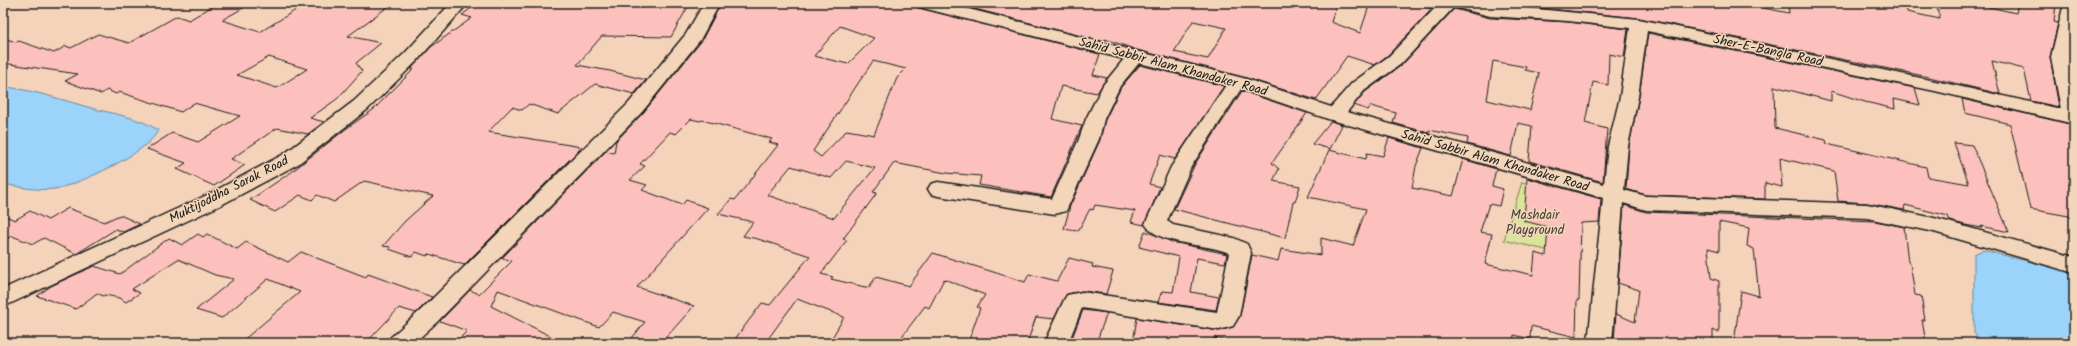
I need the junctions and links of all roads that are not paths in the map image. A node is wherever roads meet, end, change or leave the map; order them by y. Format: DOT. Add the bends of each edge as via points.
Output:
graph roads {
  1 [pos="460,3"];
  2 [pos="712,3"];
  3 [pos="925,3"];
  4 [pos="1449,3"];
  5 [pos="1459,3"];
  6 [pos="2072,3"];
  7 [pos="1603,11"];
  8 [pos="1639,24"];
  9 [pos="1136,55"];
  10 [pos="1238,82"];
  11 [pos="1335,115"];
  12 [pos="2073,118"];
  13 [pos="938,189"];
  14 [pos="1614,195"];
  15 [pos="2074,265"];
  16 [pos="3,299"];
  17 [pos="399,343"];
  18 [pos="1056,343"];
  19 [pos="1600,343"];
  1 -- 16 [label="street, Muktijoddha Sarak Road" via="411,57 361,105 291,159 220,197"];
  2 -- 17 [label="street" via="694,36 634,108 430,315"];
  3 -- 9 [label="street, Sahid Sabbir Alam Khandaker Road"];
  4 -- 11 [label="street" via="1396,60 1358,87"];
  5 -- 7 [label="street, Sher-E-Bangla Road" via="1495,11"];
  6 -- 12 [label="street" via="2060,57"];
  7 -- 8 [label="street, Sher-E-Bangla Road"];
  8 -- 12 [label="street, Sher-E-Bangla Road"];
  8 -- 14 [label="street" via="1629,97 1618,146"];
  9 -- 10 [label="street, Sahid Sabbir Alam Khandaker Road"];
  9 -- 13 [label="street" via="1112,85 1095,118 1089,139 1059,206"];
  10 -- 11 [label="street, Sahid Sabbir Alam Khandaker Road"];
  10 -- 18 [label="street" via="1185,158 1164,199 1156,224 1167,231 1239,249 1228,316 1225,320 1219,321 1075,301"];
  11 -- 14 [label="street, Sahid Sabbir Alam Khandaker Road"];
  14 -- 15 [label="street, Sahid Sabbir Alam Khandaker Road" via="1646,203 1867,211 1934,225"];
  14 -- 19 [label="street"];
}
